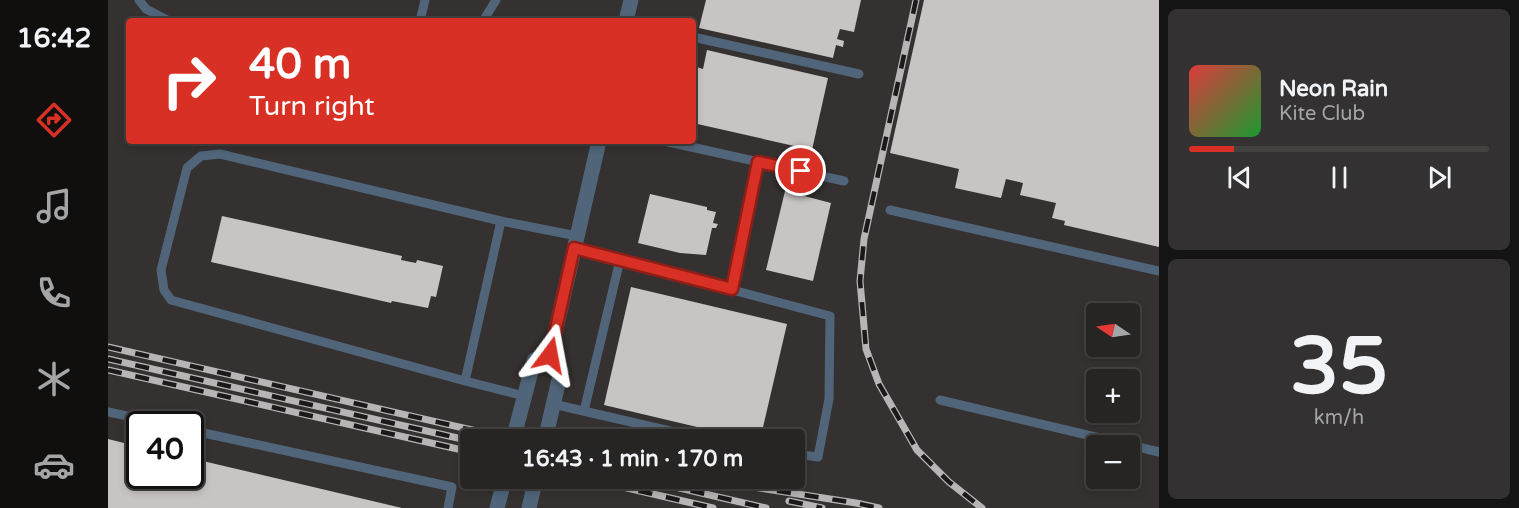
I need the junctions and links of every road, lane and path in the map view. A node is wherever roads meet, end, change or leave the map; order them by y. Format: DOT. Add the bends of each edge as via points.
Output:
graph roads {
  1 [pos="140,0"];
  2 [pos="425,0"];
  3 [pos="496,0"];
  4 [pos="631,0"];
  5 [pos="163,18"];
  6 [pos="421,18"];
  7 [pos="485,18"];
  8 [pos="628,18"];
  9 [pos="696,39"];
  10 [pos="859,74"];
  11 [pos="598,144"];
  12 [pos="677,144"];
  13 [pos="758,162"];
  14 [pos="844,181"];
  15 [pos="890,210"];
  16 [pos="501,221"];
  17 [pos="576,242"];
  18 [pos="620,260"];
  19 [pos="1159,271"];
  20 [pos="732,289"];
  21 [pos="550,355"];
  22 [pos="465,381"];
  23 [pos="524,396"];
  24 [pos="940,400"];
  25 [pos="553,404"];
  26 [pos="584,411"];
  27 [pos="108,412"];
  28 [pos="126,416"];
  29 [pos="516,429"];
  30 [pos="547,429"];
  31 [pos="662,429"];
  32 [pos="204,433"];
  33 [pos="1159,452"];
  34 [pos="805,455"];
  35 [pos="502,489"];
  36 [pos="533,489"];
  37 [pos="448,508"];
  38 [pos="497,508"];
  39 [pos="529,508"];
  1 -- 5 [label="lane" via="146,9"];
  2 -- 6 [label="lane"];
  3 -- 7 [label="lane"];
  4 -- 8 [label="street"];
  9 -- 10 [label="lane"];
  11 -- 17 [label="street"];
  12 -- 13 [label="lane"];
  13 -- 14 [label="lane"];
  13 -- 20 [label="lane"];
  15 -- 19 [label="lane"];
  16 -- 17 [label="lane"];
  16 -- 22 [label="lane"];
  16 -- 22 [label="lane" via="220,154 201,156 187,168 161,270 164,290 171,300"];
  17 -- 18 [label="lane"];
  17 -- 21 [label="street"];
  18 -- 20 [label="lane"];
  18 -- 26 [label="lane"];
  20 -- 34 [label="lane" via="830,316 829,399 818,457"];
  21 -- 23 [label="street" via="534,360"];
  21 -- 25 [label="street" via="561,371"];
  22 -- 23 [label="lane"];
  23 -- 29 [label="street"];
  24 -- 33 [label="lane"];
  25 -- 26 [label="lane"];
  25 -- 30 [label="street"];
  26 -- 31 [label="lane"];
  27 -- 28 [label="lane"];
  32 -- 37 [label="lane" via="452,487"];
  35 -- 38 [label="street"];
  36 -- 39 [label="street"];
}
